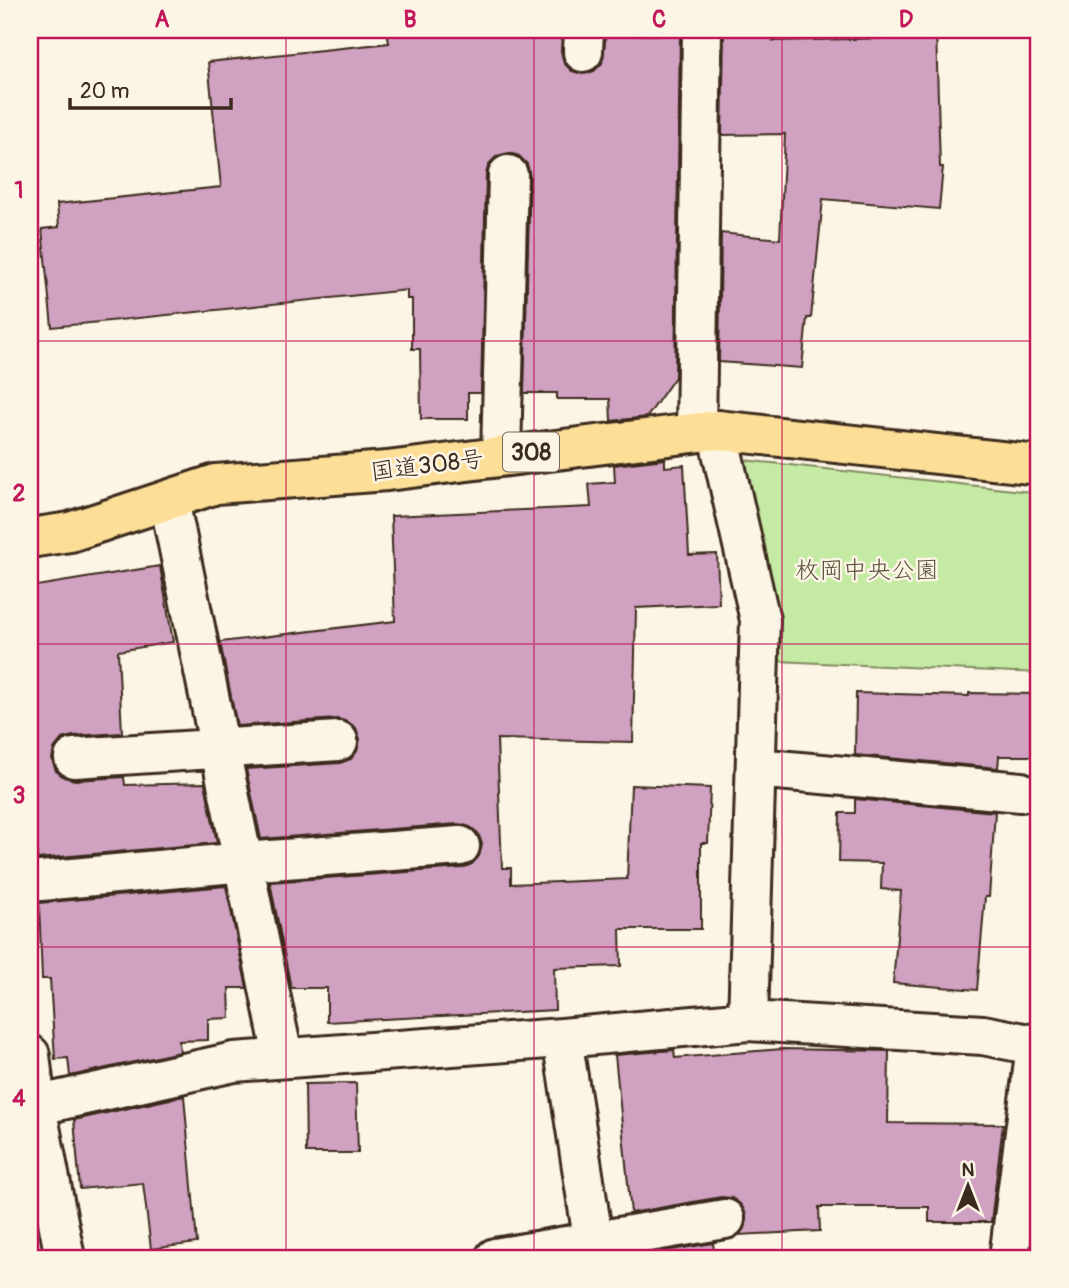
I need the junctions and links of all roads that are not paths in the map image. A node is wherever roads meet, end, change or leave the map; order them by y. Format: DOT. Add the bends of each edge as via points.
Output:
graph roads {
  1 [pos="702,30"];
  2 [pos="508,175"];
  3 [pos="707,431"];
  4 [pos="501,456"];
  5 [pos="1039,465"];
  6 [pos="169,500"];
  7 [pos="30,538"];
  8 [pos="338,741"];
  9 [pos="220,748"];
  10 [pos="74,758"];
  11 [pos="756,768"];
  12 [pos="1021,792"];
  13 [pos="460,846"];
  14 [pos="244,862"];
  15 [pos="30,882"];
  16 [pos="748,1021"];
  17 [pos="562,1038"];
  18 [pos="1038,1046"];
  19 [pos="30,1055"];
  20 [pos="283,1057"];
  21 [pos="33,1107"];
  22 [pos="725,1219"];
  23 [pos="595,1250"];
  24 [pos="65,1258"];
  25 [pos="495,1258"];
  26 [pos="1009,1258"];
  1 -- 3 [label="street"];
  2 -- 4 [label="street"];
  3 -- 4 [label="highway, 国道308号 / 308"];
  3 -- 5 [label="highway, 国道308号 / 308"];
  3 -- 11 [label="street" via="760,621"];
  4 -- 6 [label="highway, 国道308号 / 308" via="387,471 216,484"];
  6 -- 7 [label="highway, 国道308号 / 308" via="70,532"];
  6 -- 9 [label="street"];
  8 -- 9 [label="street"];
  9 -- 10 [label="street"];
  9 -- 14 [label="street"];
  11 -- 12 [label="street"];
  11 -- 16 [label="street"];
  13 -- 14 [label="street"];
  14 -- 15 [label="street"];
  14 -- 20 [label="street"];
  16 -- 17 [label="street"];
  16 -- 18 [label="street" via="983,1035"];
  17 -- 20 [label="street"];
  17 -- 23 [label="street"];
  18 -- 26 [label="street"];
  19 -- 21 [label="street"];
  20 -- 21 [label="street" via="234,1062"];
  21 -- 24 [label="street"];
  22 -- 23 [label="street"];
  23 -- 25 [label="street"];
}
